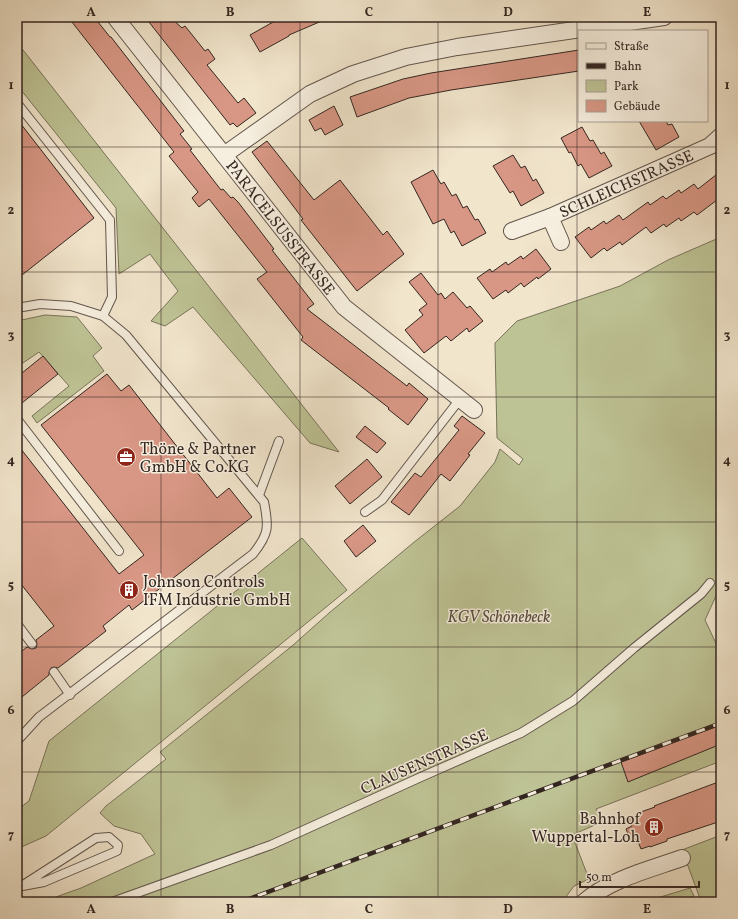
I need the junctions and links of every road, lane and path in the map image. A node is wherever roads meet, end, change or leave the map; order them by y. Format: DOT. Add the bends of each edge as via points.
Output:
graph roads {
  1 [pos="115,17"];
  2 [pos="664,17"];
  3 [pos="17,102"];
  4 [pos="721,136"];
  5 [pos="224,155"];
  6 [pos="550,216"];
  7 [pos="512,231"];
  8 [pos="561,242"];
  9 [pos="17,308"];
  10 [pos="103,316"];
  11 [pos="460,399"];
  12 [pos="474,410"];
  13 [pos="17,419"];
  14 [pos="279,441"];
  15 [pos="258,495"];
  16 [pos="365,512"];
  17 [pos="119,551"];
  18 [pos="710,583"];
  19 [pos="17,624"];
  20 [pos="32,644"];
  21 [pos="54,672"];
  22 [pos="70,695"];
  23 [pos="17,741"];
  24 [pos="682,858"];
  25 [pos="20,886"];
  26 [pos="112,902"];
  27 [pos="584,902"];
  1 -- 5 [label="street, PARACELSUSSTRASSE"];
  2 -- 5 [label="street" via="458,47 400,59 353,74 310,94"];
  3 -- 10 [label="lane" via="110,220 112,297"];
  4 -- 6 [label="street, SCHLEICHSTRASSE" via="710,146"];
  5 -- 11 [label="street, PARACELSUSSTRASSE" via="344,308"];
  6 -- 7 [label="street, SCHLEICHSTRASSE"];
  6 -- 8 [label="street, SCHLEICHSTRASSE"];
  9 -- 10 [label="lane" via="40,304 71,306"];
  10 -- 15 [label="lane" via="126,335"];
  11 -- 12 [label="street, PARACELSUSSTRASSE"];
  11 -- 16 [label="lane" via="382,500"];
  13 -- 17 [label="lane"];
  14 -- 15 [label="lane"];
  15 -- 22 [label="lane" via="264,502 268,520 264,540 254,554"];
  18 -- 26 [label="lane, CLAUSENSTRASSE" via="701,594 573,701 520,734 271,845"];
  19 -- 20 [label="lane"];
  21 -- 22 [label="lane"];
  22 -- 23 [label="lane" via="39,718"];
  24 -- 27 [label="street" via="615,882 594,893"];
  25 -- 25 [label="lane" via="96,838 109,837 118,844 117,851 79,868 44,882"];
}
